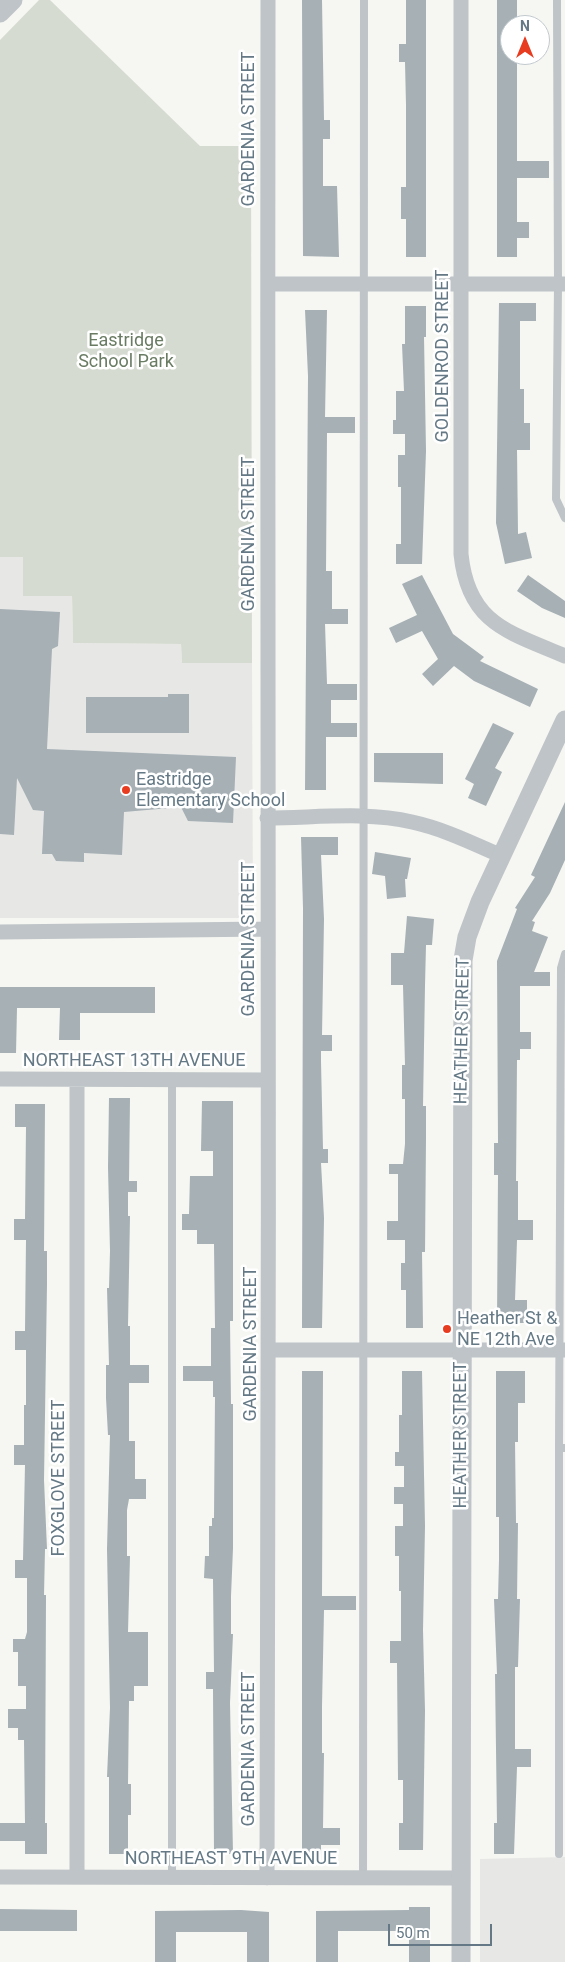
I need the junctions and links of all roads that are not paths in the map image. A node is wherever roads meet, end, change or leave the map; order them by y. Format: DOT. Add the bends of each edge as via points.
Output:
graph roads {
  1 [pos="13,0"];
  2 [pos="268,0"];
  3 [pos="364,0"];
  4 [pos="461,0"];
  5 [pos="557,0"];
  6 [pos="0,13"];
  7 [pos="268,284"];
  8 [pos="362,284"];
  9 [pos="462,284"];
  10 [pos="562,284"];
  11 [pos="565,518"];
  12 [pos="565,656"];
  13 [pos="565,720"];
  14 [pos="267,818"];
  15 [pos="363,818"];
  16 [pos="502,856"];
  17 [pos="267,929"];
  18 [pos="0,932"];
  19 [pos="565,954"];
  20 [pos="0,1080"];
  21 [pos="77,1080"];
  22 [pos="172,1080"];
  23 [pos="268,1080"];
  24 [pos="270,1350"];
  25 [pos="364,1350"];
  26 [pos="461,1350"];
  27 [pos="562,1350"];
  28 [pos="562,1448"];
  29 [pos="559,1854"];
  30 [pos="0,1877"];
  31 [pos="77,1877"];
  32 [pos="172,1878"];
  33 [pos="268,1878"];
  34 [pos="363,1878"];
  35 [pos="461,1878"];
  36 [pos="461,1962"];
  1 -- 6 [label="street"];
  2 -- 7 [label="street, GARDENIA STREET"];
  3 -- 8 [label="lane"];
  4 -- 9 [label="street, GOLDENROD STREET"];
  5 -- 10 [label="lane"];
  7 -- 8 [label="street"];
  7 -- 14 [label="street, GARDENIA STREET"];
  8 -- 9 [label="street"];
  8 -- 15 [label="lane"];
  9 -- 10 [label="street"];
  9 -- 12 [label="street, GOLDENROD STREET" via="463,577 470,595 489,619 509,632"];
  10 -- 11 [label="lane" via="556,499"];
  13 -- 16 [label="street, HEATHER STREET"];
  14 -- 15 [label="street"];
  14 -- 17 [label="street, GARDENIA STREET"];
  15 -- 16 [label="street" via="385,818 432,827"];
  15 -- 25 [label="lane"];
  16 -- 26 [label="street, HEATHER STREET" via="474,917 463,960"];
  17 -- 18 [label="street"];
  17 -- 23 [label="street, GARDENIA STREET"];
  19 -- 27 [label="lane" via="561,968"];
  20 -- 21 [label="street, NORTHEAST 13TH AVENUE"];
  21 -- 22 [label="street, NORTHEAST 13TH AVENUE"];
  21 -- 31 [label="street, FOXGLOVE STREET"];
  22 -- 23 [label="street, NORTHEAST 13TH AVENUE"];
  22 -- 32 [label="lane"];
  23 -- 24 [label="street, GARDENIA STREET"];
  24 -- 25 [label="street"];
  24 -- 33 [label="street, GARDENIA STREET"];
  25 -- 26 [label="street"];
  25 -- 34 [label="lane"];
  26 -- 27 [label="street"];
  26 -- 35 [label="street, HEATHER STREET"];
  27 -- 28 [label="lane"];
  28 -- 29 [label="lane"];
  30 -- 31 [label="street, NORTHEAST 9TH AVENUE"];
  31 -- 32 [label="street, NORTHEAST 9TH AVENUE"];
  32 -- 33 [label="street, NORTHEAST 9TH AVENUE"];
  33 -- 34 [label="street, NORTHEAST 9TH AVENUE"];
  34 -- 35 [label="street, NORTHEAST 9TH AVENUE"];
  35 -- 36 [label="street, HEATHER STREET"];
}
